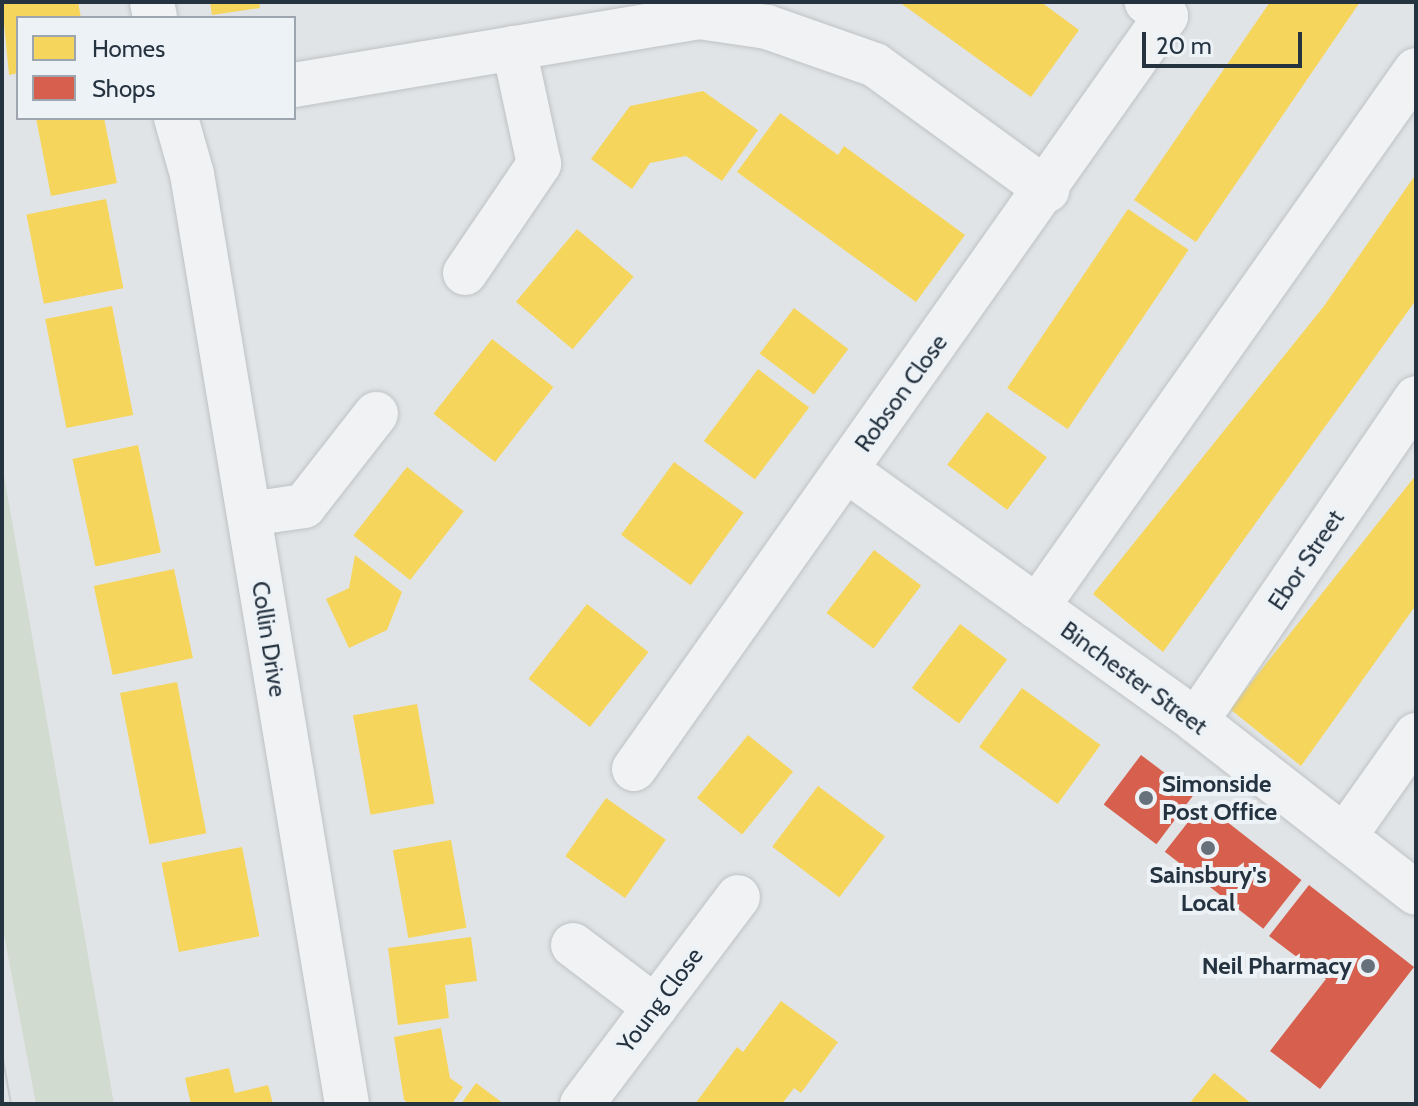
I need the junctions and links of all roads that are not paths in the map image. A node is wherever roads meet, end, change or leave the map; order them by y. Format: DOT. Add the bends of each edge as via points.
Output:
graph roads {
  1 [pos="1156,9"];
  2 [pos="514,48"];
  3 [pos="1416,70"];
  4 [pos="296,85"];
  5 [pos="177,120"];
  6 [pos="1047,190"];
  7 [pos="465,273"];
  8 [pos="1416,398"];
  9 [pos="376,414"];
  10 [pos="846,470"];
  11 [pos="249,514"];
  12 [pos="1037,607"];
  13 [pos="1196,721"];
  14 [pos="1416,735"];
  15 [pos="634,769"];
  16 [pos="1344,837"];
  17 [pos="1416,893"];
  18 [pos="738,897"];
  19 [pos="573,945"];
  20 [pos="655,1007"];
  21 [pos="347,1104"];
  22 [pos="582,1104"];
  1 -- 6 [label="street, Robson Close"];
  2 -- 4 [label="street"];
  2 -- 6 [label="street" via="699,17 767,27 875,65"];
  2 -- 7 [label="street" via="539,164"];
  3 -- 12 [label="street"];
  5 -- 11 [label="street, Collin Drive" via="192,174"];
  6 -- 10 [label="street, Robson Close"];
  8 -- 13 [label="street, Ebor Street"];
  9 -- 11 [label="street" via="304,506"];
  10 -- 12 [label="street, Binchester Street"];
  10 -- 15 [label="street, Robson Close"];
  11 -- 21 [label="street, Collin Drive"];
  12 -- 13 [label="street, Binchester Street"];
  13 -- 16 [label="street, Binchester Street"];
  14 -- 16 [label="street"];
  16 -- 17 [label="street, Binchester Street"];
  18 -- 20 [label="street, Young Close"];
  19 -- 20 [label="street"];
  20 -- 22 [label="street, Young Close"];
}
